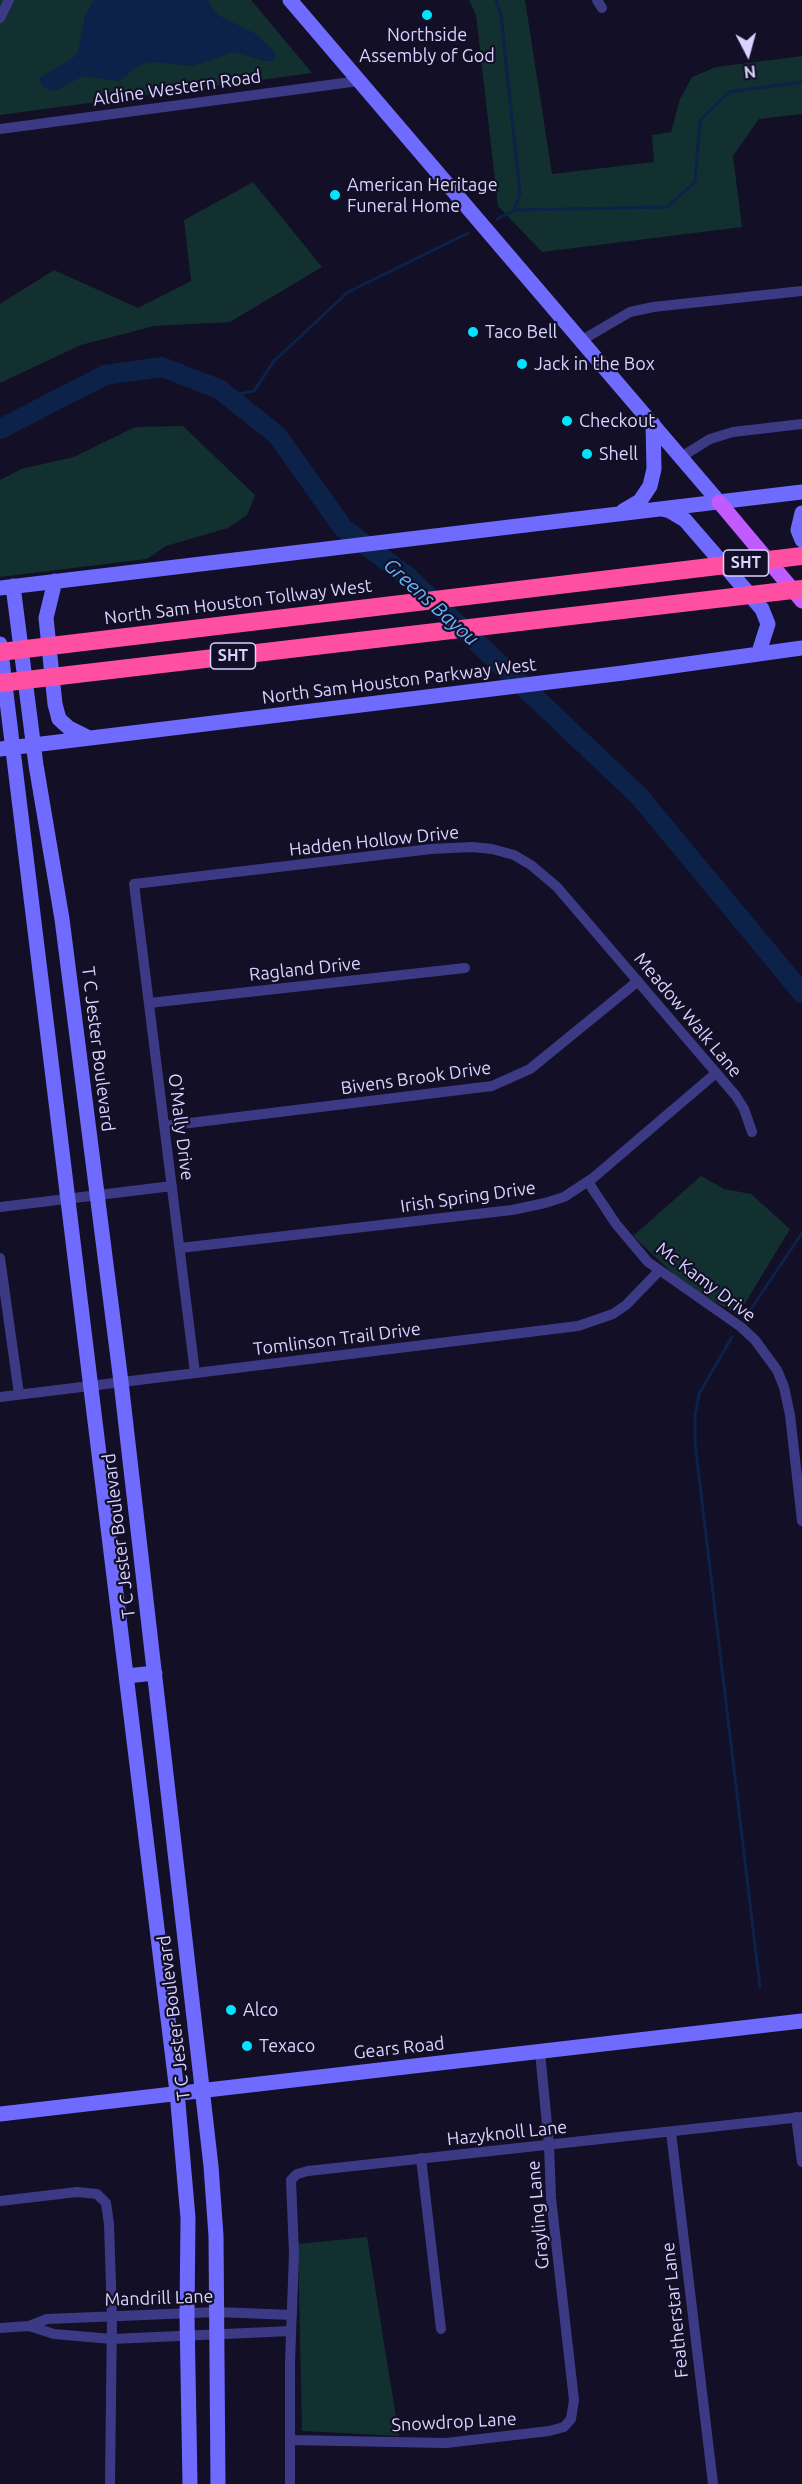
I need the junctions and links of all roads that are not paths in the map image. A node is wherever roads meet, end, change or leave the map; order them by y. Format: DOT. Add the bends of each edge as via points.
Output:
graph roads {
  1 [pos="9,0"];
  2 [pos="290,0"];
  3 [pos="0,18"];
  4 [pos="359,81"];
  5 [pos="0,129"];
  6 [pos="802,291"];
  7 [pos="582,340"];
  8 [pos="653,424"];
  9 [pos="802,424"];
  10 [pos="681,457"];
  11 [pos="802,492"];
  12 [pos="719,502"];
  13 [pos="660,509"];
  14 [pos="802,513"];
  15 [pos="618,514"];
  16 [pos="802,540"];
  17 [pos="802,556"];
  18 [pos="55,581"];
  19 [pos="7,587"];
  20 [pos="802,589"];
  21 [pos="802,601"];
  22 [pos="0,644"];
  23 [pos="802,648"];
  24 [pos="0,652"];
  25 [pos="759,652"];
  26 [pos="0,683"];
  27 [pos="89,738"];
  28 [pos="34,745"];
  29 [pos="7,748"];
  30 [pos="134,884"];
  31 [pos="590,925"];
  32 [pos="465,968"];
  33 [pos="638,981"];
  34 [pos="149,1003"];
  35 [pos="75,1018"];
  36 [pos="48,1021"];
  37 [pos="716,1073"];
  38 [pos="165,1126"];
  39 [pos="752,1132"];
  40 [pos="588,1182"];
  41 [pos="172,1186"];
  42 [pos="96,1196"];
  43 [pos="70,1199"];
  44 [pos="0,1207"];
  45 [pos="180,1248"];
  46 [pos="0,1257"];
  47 [pos="659,1271"];
  48 [pos="1,1275"];
  49 [pos="195,1373"];
  50 [pos="121,1382"];
  51 [pos="92,1385"];
  52 [pos="19,1394"];
  53 [pos="0,1396"];
  54 [pos="802,1521"];
  55 [pos="155,1673"];
  56 [pos="126,1676"];
  57 [pos="181,1908"];
  58 [pos="155,1911"];
  59 [pos="802,2021"];
  60 [pos="540,2052"];
  61 [pos="202,2089"];
  62 [pos="177,2092"];
  63 [pos="0,2114"];
  64 [pos="799,2117"];
  65 [pos="671,2132"];
  66 [pos="549,2145"];
  67 [pos="421,2158"];
  68 [pos="802,2162"];
  69 [pos="0,2201"];
  70 [pos="217,2312"];
  71 [pos="187,2315"];
  72 [pos="291,2315"];
  73 [pos="112,2316"];
  74 [pos="29,2326"];
  75 [pos="0,2328"];
  76 [pos="441,2329"];
  77 [pos="291,2331"];
  78 [pos="217,2336"];
  79 [pos="187,2337"];
  80 [pos="112,2339"];
  81 [pos="571,2374"];
  82 [pos="290,2440"];
  83 [pos="110,2484"];
  84 [pos="190,2484"];
  85 [pos="218,2484"];
  86 [pos="290,2484"];
  87 [pos="713,2484"];
  1 -- 3 [label="street"];
  2 -- 4 [label="main road"];
  4 -- 5 [label="street, Aldine Western Road"];
  4 -- 7 [label="main road"];
  6 -- 7 [label="street" via="653,307 623,316"];
  7 -- 8 [label="main road"];
  8 -- 10 [label="main road"];
  8 -- 15 [label="main road" via="654,469 650,486 640,501"];
  9 -- 10 [label="street" via="733,432 710,439"];
  10 -- 12 [label="main road"];
  11 -- 12 [label="main road"];
  12 -- 13 [label="main road"];
  12 -- 21 [label="main road"];
  13 -- 15 [label="main road"];
  13 -- 25 [label="main road" via="685,520 762,609 768,624"];
  14 -- 16 [label="main road" via="798,530"];
  15 -- 18 [label="main road"];
  17 -- 24 [label="highway, North Sam Houston Tollway West / SHT"];
  18 -- 19 [label="main road"];
  18 -- 27 [label="main road" via="46,618 55,704 59,719"];
  19 -- 28 [label="main road, T C Jester Boulevard"];
  20 -- 26 [label="highway, SHT"];
  22 -- 29 [label="main road, T C Jester Boulevard"];
  23 -- 25 [label="main road, North Sam Houston Parkway West"];
  25 -- 27 [label="main road, North Sam Houston Parkway West" via="623,673"];
  27 -- 28 [label="main road, North Sam Houston Parkway West"];
  28 -- 29 [label="main road, North Sam Houston Parkway West"];
  28 -- 35 [label="main road, T C Jester Boulevard"];
  29 -- 36 [label="main road, T C Jester Boulevard"];
  30 -- 31 [label="street, Hadden Hollow Drive" via="472,847 504,852 531,865 557,887"];
  30 -- 34 [label="street, O'Mally Drive"];
  31 -- 33 [label="street, Meadow Walk Lane"];
  32 -- 34 [label="street, Ragland Drive"];
  33 -- 37 [label="street, Meadow Walk Lane"];
  33 -- 38 [label="street, Bivens Brook Drive" via="539,1062 492,1086"];
  34 -- 38 [label="street, O'Mally Drive"];
  35 -- 36 [label="main road"];
  35 -- 42 [label="main road, T C Jester Boulevard"];
  36 -- 43 [label="main road, T C Jester Boulevard"];
  37 -- 39 [label="street, Meadow Walk Lane" via="744,1109"];
  37 -- 40 [label="street, Irish Spring Drive"];
  38 -- 41 [label="street, O'Mally Drive"];
  40 -- 45 [label="street, Irish Spring Drive" via="564,1197 529,1207"];
  40 -- 47 [label="street, Mc Kamy Drive" via="630,1243"];
  41 -- 42 [label="street"];
  41 -- 45 [label="street, O'Mally Drive"];
  42 -- 43 [label="street"];
  42 -- 50 [label="main road, T C Jester Boulevard"];
  43 -- 44 [label="street"];
  43 -- 51 [label="main road, T C Jester Boulevard"];
  45 -- 49 [label="street, O'Mally Drive"];
  46 -- 48 [label="street"];
  47 -- 49 [label="street, Tomlinson Trail Drive" via="613,1314 578,1326"];
  47 -- 54 [label="street, Mc Kamy Drive" via="741,1327 777,1370 790,1415"];
  48 -- 52 [label="street"];
  49 -- 50 [label="street, Tomlinson Trail Drive"];
  50 -- 51 [label="street, Tomlinson Trail Drive"];
  50 -- 55 [label="main road, T C Jester Boulevard"];
  51 -- 52 [label="street, Tomlinson Trail Drive"];
  51 -- 56 [label="main road, T C Jester Boulevard"];
  52 -- 53 [label="street, Tomlinson Trail Drive"];
  55 -- 56 [label="main road"];
  55 -- 57 [label="main road, T C Jester Boulevard"];
  56 -- 58 [label="main road, T C Jester Boulevard"];
  57 -- 58 [label="main road"];
  57 -- 61 [label="main road, T C Jester Boulevard"];
  58 -- 62 [label="main road, T C Jester Boulevard"];
  59 -- 60 [label="main road, Gears Road"];
  60 -- 61 [label="main road, Gears Road"];
  60 -- 66 [label="street, Grayling Lane"];
  61 -- 62 [label="main road, Gears Road"];
  61 -- 70 [label="main road, T C Jester Boulevard" via="213,2201"];
  62 -- 63 [label="main road, Gears Road"];
  62 -- 71 [label="main road, T C Jester Boulevard" via="188,2218"];
  64 -- 65 [label="street, Hazyknoll Lane"];
  64 -- 68 [label="street"];
  65 -- 66 [label="street, Hazyknoll Lane"];
  65 -- 87 [label="street, Featherstar Lane"];
  66 -- 67 [label="street, Hazyknoll Lane"];
  66 -- 81 [label="street, Grayling Lane" via="551,2198"];
  67 -- 72 [label="street, Hazyknoll Lane" via="308,2171 291,2180"];
  67 -- 76 [label="street"];
  69 -- 73 [label="street" via="77,2192 98,2194 106,2203"];
  70 -- 71 [label="street, Mandrill Lane"];
  70 -- 72 [label="street, Mandrill Lane"];
  70 -- 78 [label="main road, T C Jester Boulevard"];
  71 -- 73 [label="street, Mandrill Lane"];
  71 -- 79 [label="main road, T C Jester Boulevard"];
  72 -- 77 [label="street, Hazyknoll Lane"];
  73 -- 74 [label="street, Mandrill Lane" via="47,2319"];
  73 -- 80 [label="street"];
  74 -- 75 [label="street, Mandrill Lane"];
  74 -- 80 [label="street, Mandrill Lane" via="54,2334"];
  77 -- 78 [label="street, Mandrill Lane"];
  77 -- 82 [label="street, Hazyknoll Lane"];
  78 -- 79 [label="street, Mandrill Lane"];
  78 -- 85 [label="main road, T C Jester Boulevard"];
  79 -- 80 [label="street, Mandrill Lane"];
  79 -- 84 [label="main road, T C Jester Boulevard"];
  80 -- 83 [label="street"];
  81 -- 82 [label="street, Snowdrop Lane" via="571,2419 564,2427 549,2431 446,2443"];
  82 -- 86 [label="street, Hazyknoll Lane"];
}
